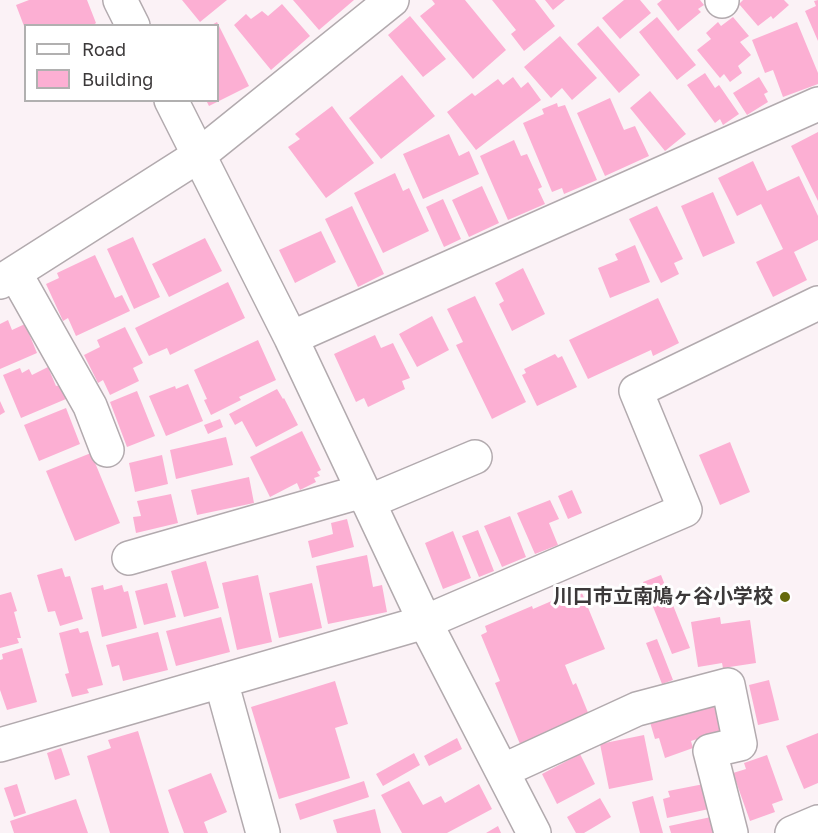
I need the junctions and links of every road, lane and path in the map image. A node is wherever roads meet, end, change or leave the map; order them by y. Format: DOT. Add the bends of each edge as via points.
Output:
graph roads {
  1 [pos="120,0"];
  2 [pos="392,0"];
  3 [pos="132,24"];
  4 [pos="172,102"];
  5 [pos="818,104"];
  6 [pos="198,156"];
  7 [pos="8,278"];
  8 [pos="818,303"];
  9 [pos="291,338"];
  10 [pos="107,450"];
  11 [pos="475,457"];
  12 [pos="366,496"];
  13 [pos="129,558"];
  14 [pos="425,622"];
  15 [pos="221,681"];
  16 [pos="0,745"];
  17 [pos="501,771"];
  18 [pos="818,822"];
  19 [pos="262,833"];
  20 [pos="534,833"];
  21 [pos="731,833"];
  22 [pos="792,833"];
  1 -- 3 [label="street"];
  2 -- 6 [label="street"];
  4 -- 6 [label="street"];
  5 -- 9 [label="street"];
  6 -- 7 [label="street"];
  6 -- 9 [label="street"];
  7 -- 10 [label="street" via="90,406"];
  8 -- 14 [label="street" via="636,391 685,510"];
  9 -- 12 [label="street"];
  11 -- 12 [label="street"];
  12 -- 13 [label="street"];
  12 -- 14 [label="street"];
  14 -- 15 [label="street"];
  14 -- 17 [label="street"];
  15 -- 16 [label="street"];
  15 -- 19 [label="street"];
  17 -- 20 [label="street"];
  17 -- 21 [label="street" via="637,709 729,685 740,744 710,751"];
  18 -- 22 [label="street"];
}
